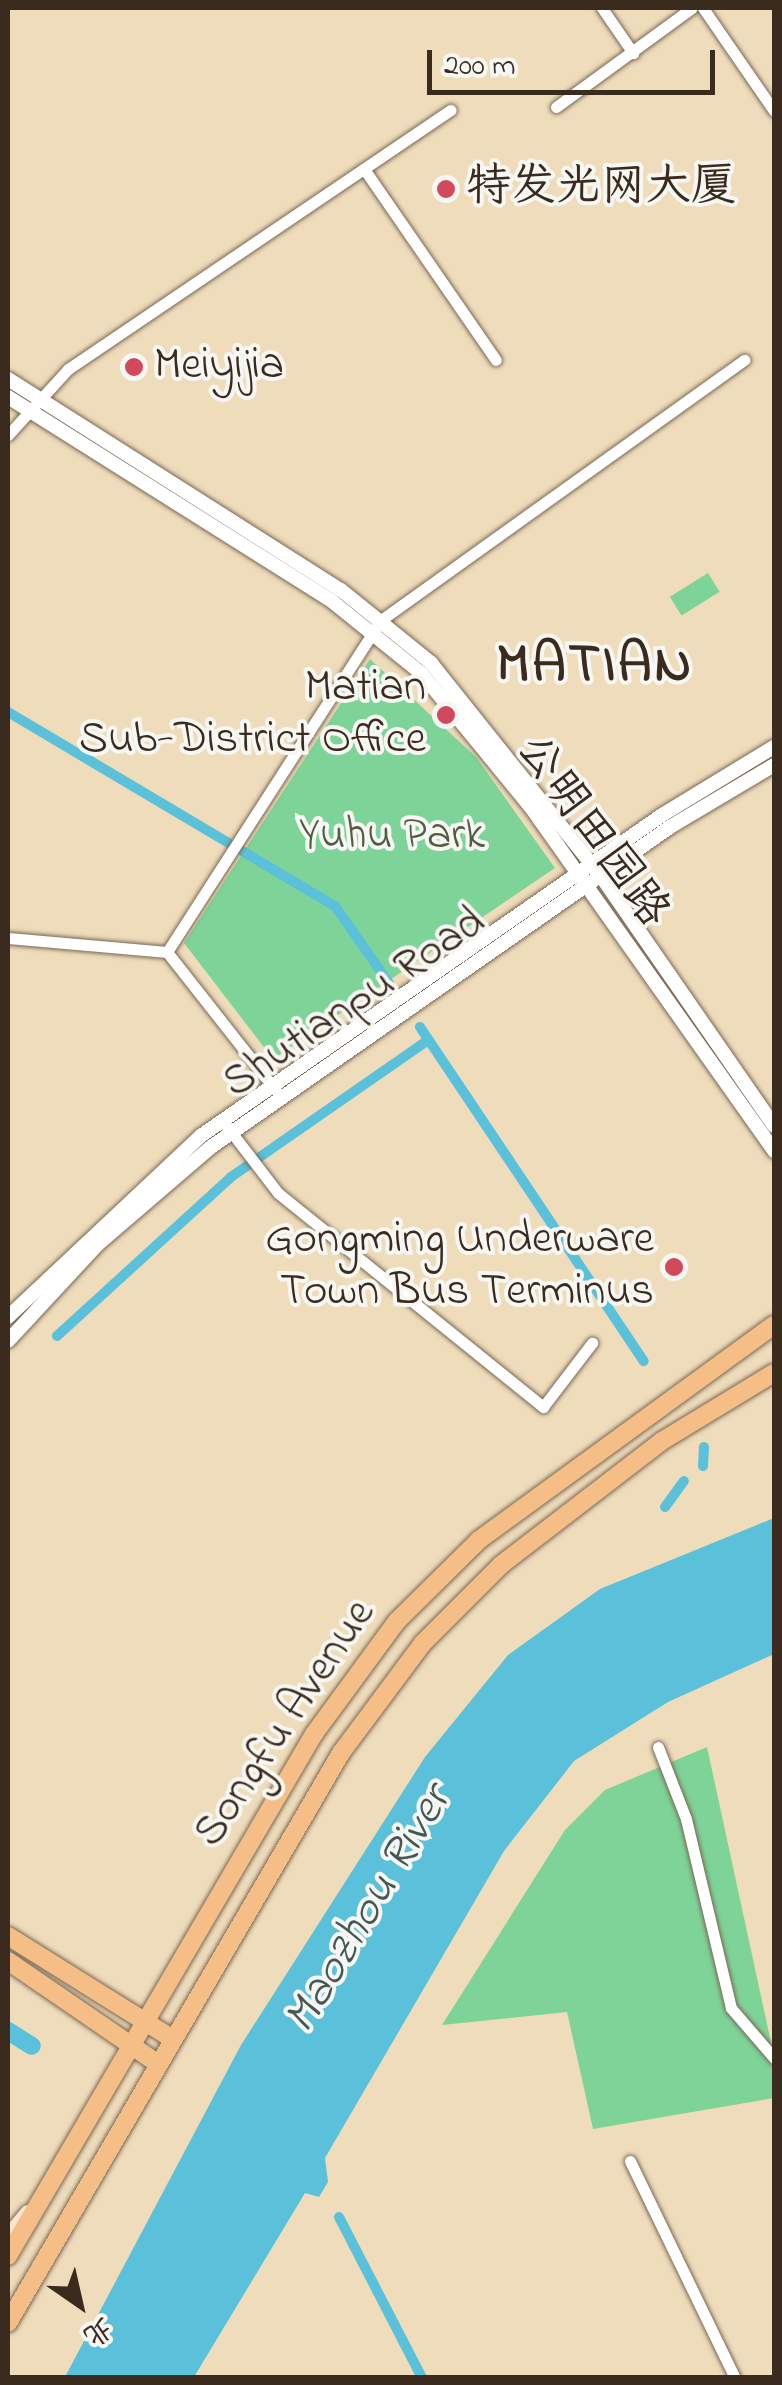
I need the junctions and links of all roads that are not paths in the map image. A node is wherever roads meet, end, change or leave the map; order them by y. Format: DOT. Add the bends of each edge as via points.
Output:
graph roads {
  1 [pos="602,8"];
  2 [pos="692,8"];
  3 [pos="703,8"];
  4 [pos="634,53"];
  5 [pos="556,107"];
  6 [pos="451,110"];
  7 [pos="774,111"];
  8 [pos="364,169"];
  9 [pos="496,360"];
  10 [pos="744,360"];
  11 [pos="8,379"];
  12 [pos="8,397"];
  13 [pos="31,403"];
  14 [pos="8,435"];
  15 [pos="377,625"];
  16 [pos="774,747"];
  17 [pos="774,765"];
  18 [pos="590,875"];
  19 [pos="8,938"];
  20 [pos="168,952"];
  21 [pos="277,1091"];
  22 [pos="774,1126"];
  23 [pos="231,1132"];
  24 [pos="774,1151"];
  25 [pos="8,1318"];
  26 [pos="774,1324"];
  27 [pos="8,1342"];
  28 [pos="592,1344"];
  29 [pos="774,1373"];
  30 [pos="658,1746"];
  31 [pos="8,1936"];
  32 [pos="8,1961"];
  33 [pos="142,2022"];
  34 [pos="172,2038"];
  35 [pos="129,2045"];
  36 [pos="774,2058"];
  37 [pos="158,2062"];
  38 [pos="630,2161"];
  39 [pos="46,2190"];
  40 [pos="8,2235"];
  41 [pos="8,2256"];
  42 [pos="8,2323"];
  43 [pos="735,2378"];
  1 -- 4 [label="street"];
  2 -- 4 [label="street"];
  3 -- 7 [label="street"];
  4 -- 5 [label="street"];
  6 -- 8 [label="street"];
  8 -- 9 [label="street"];
  8 -- 13 [label="street"];
  10 -- 15 [label="street"];
  11 -- 13 [label="street, 公明田园路"];
  12 -- 13 [label="street, 公明田园路"];
  13 -- 14 [label="street"];
  13 -- 15 [label="street, 公明田园路"];
  15 -- 18 [label="street, 公明田园路" via="468,702"];
  15 -- 20 [label="street"];
  16 -- 18 [label="street, Shutianpu Road"];
  17 -- 18 [label="street, Shutianpu Road"];
  18 -- 21 [label="street, Shutianpu Road"];
  18 -- 22 [label="street, 公明田园路"];
  18 -- 24 [label="street, 公明田园路"];
  19 -- 20 [label="street"];
  20 -- 21 [label="street"];
  21 -- 23 [label="street, Shutianpu Road"];
  23 -- 25 [label="street, Shutianpu Road" via="100,1222"];
  23 -- 27 [label="street, Shutianpu Road" via="96,1244"];
  23 -- 28 [label="street" via="266,1177 543,1407"];
  26 -- 33 [label="main road, Songfu Avenue" via="478,1540 397,1621 314,1734"];
  29 -- 34 [label="main road, Songfu Avenue" via="662,1441 515,1554 423,1643 342,1753"];
  30 -- 36 [label="street" via="686,1819 731,2008"];
  31 -- 33 [label="main road"];
  32 -- 35 [label="main road"];
  33 -- 34 [label="main road"];
  33 -- 35 [label="main road, Songfu Avenue"];
  34 -- 37 [label="main road, Songfu Avenue"];
  35 -- 37 [label="main road"];
  35 -- 39 [label="main road, Songfu Avenue"];
  37 -- 42 [label="main road, Songfu Avenue"];
  38 -- 43 [label="street"];
  39 -- 40 [label="main road"];
  39 -- 41 [label="main road, Songfu Avenue"];
}
